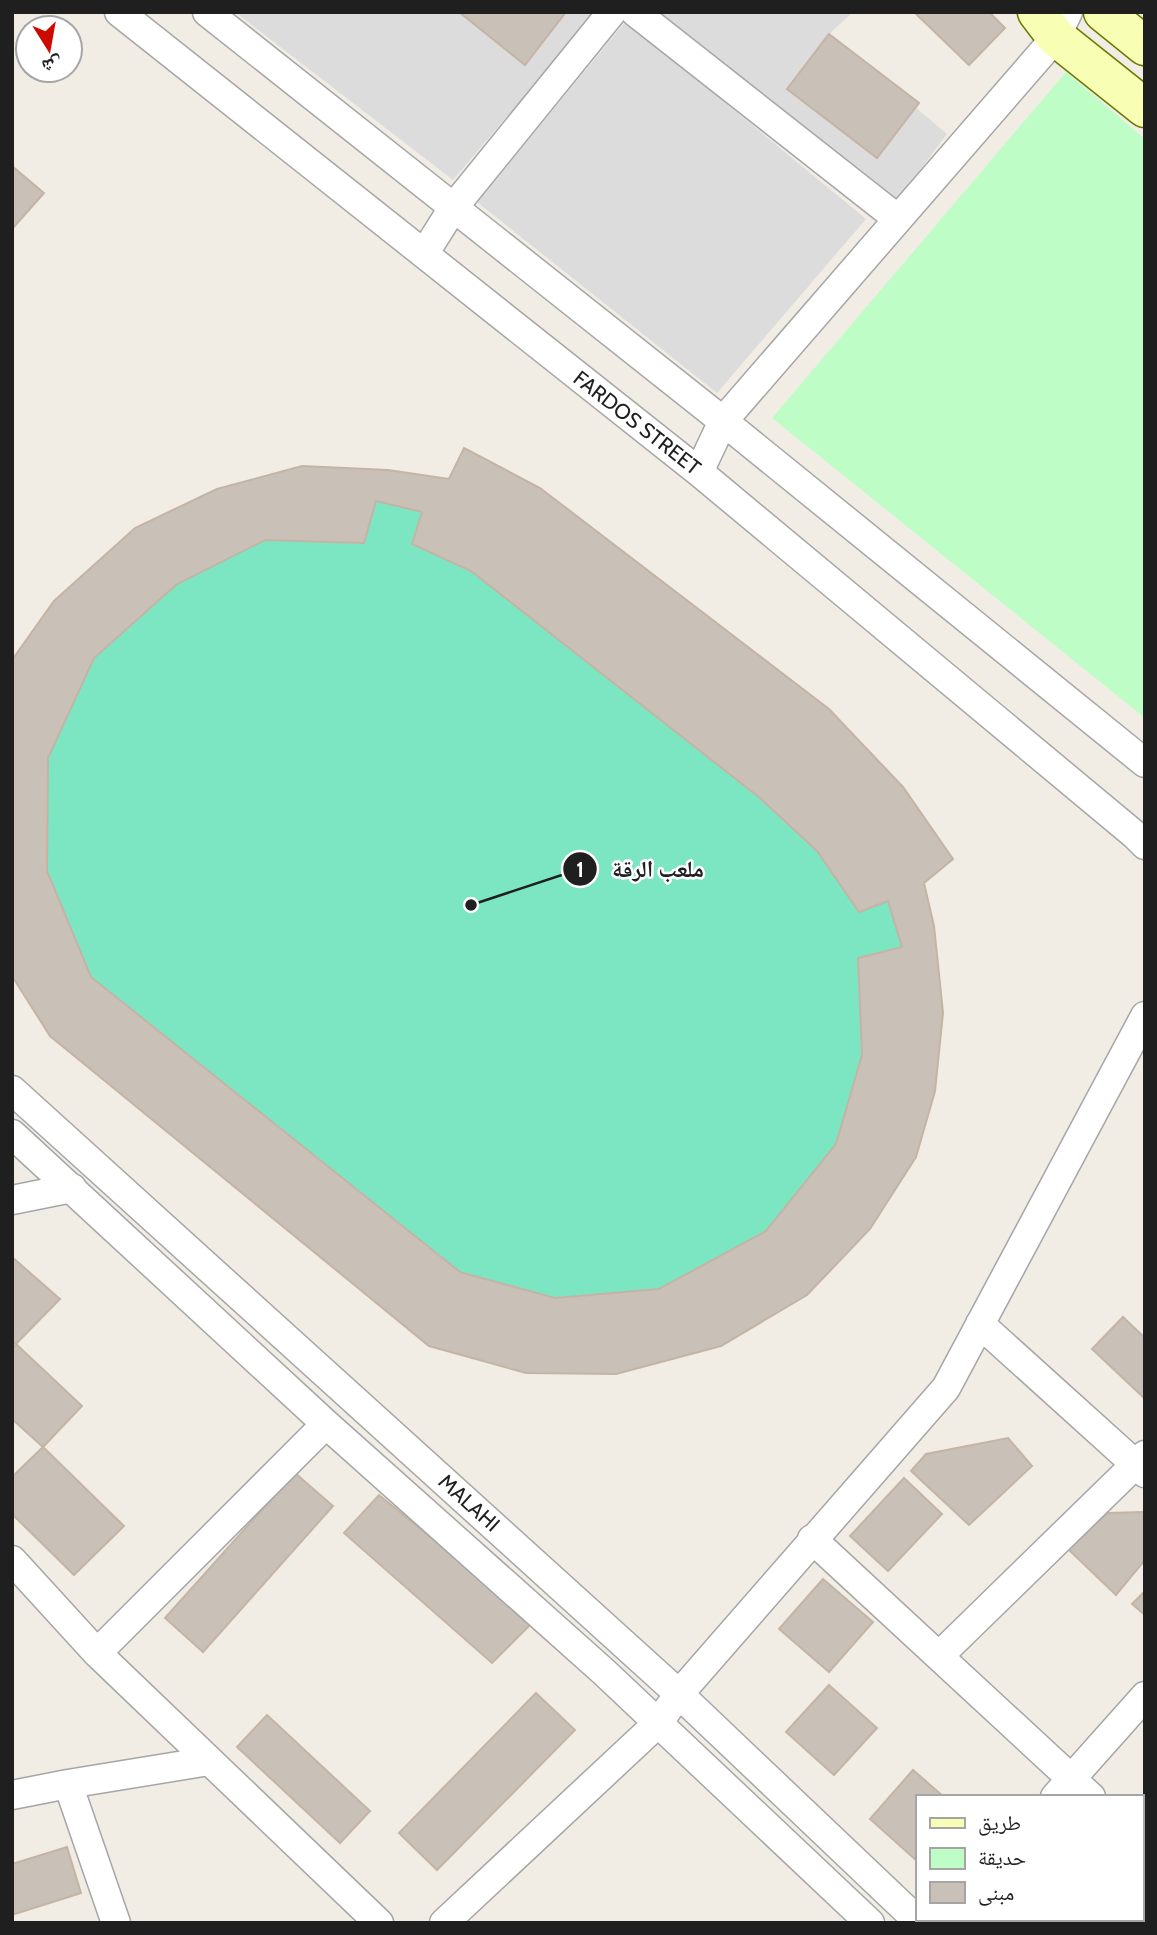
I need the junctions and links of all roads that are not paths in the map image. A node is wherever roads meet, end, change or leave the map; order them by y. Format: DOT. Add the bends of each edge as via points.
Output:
graph roads {
  1 [pos="119,12"];
  2 [pos="207,12"];
  3 [pos="612,12"];
  4 [pos="635,12"];
  5 [pos="1103,12"];
  6 [pos="1053,21"];
  7 [pos="1145,46"];
  8 [pos="1145,108"];
  9 [pos="453,208"];
  10 [pos="898,219"];
  11 [pos="424,254"];
  12 [pos="723,421"];
  13 [pos="699,472"];
  14 [pos="1145,763"];
  15 [pos="1145,845"];
  16 [pos="1145,1016"];
  17 [pos="12,1090"];
  18 [pos="12,1134"];
  19 [pos="72,1188"];
  20 [pos="12,1199"];
  21 [pos="980,1324"];
  22 [pos="326,1424"];
  23 [pos="1142,1465"];
  24 [pos="812,1539"];
  25 [pos="12,1560"];
  26 [pos="97,1653"];
  27 [pos="939,1656"];
  28 [pos="679,1694"];
  29 [pos="1145,1696"];
  30 [pos="657,1723"];
  31 [pos="209,1761"];
  32 [pos="68,1784"];
  33 [pos="1073,1791"];
  34 [pos="12,1796"];
  35 [pos="916,1919"];
  36 [pos="116,1923"];
  37 [pos="379,1923"];
  38 [pos="444,1923"];
  39 [pos="870,1923"];
  1 -- 11 [label="street, FARDOS STREET"];
  2 -- 9 [label="street"];
  3 -- 9 [label="street"];
  4 -- 10 [label="street"];
  5 -- 7 [label="main road"];
  6 -- 8 [label="main road"];
  6 -- 10 [label="street"];
  9 -- 11 [label="street"];
  9 -- 12 [label="street"];
  10 -- 12 [label="street"];
  11 -- 13 [label="street, FARDOS STREET"];
  12 -- 13 [label="street"];
  12 -- 14 [label="street"];
  13 -- 15 [label="street, FARDOS STREET"];
  16 -- 21 [label="street"];
  17 -- 28 [label="street, MALAHI"];
  18 -- 19 [label="street, MALAHI"];
  19 -- 20 [label="street"];
  19 -- 22 [label="street, MALAHI"];
  21 -- 23 [label="street"];
  21 -- 24 [label="street" via="946,1388"];
  22 -- 26 [label="street"];
  22 -- 30 [label="street, MALAHI"];
  23 -- 27 [label="street"];
  24 -- 27 [label="street"];
  24 -- 28 [label="street"];
  25 -- 26 [label="street"];
  26 -- 31 [label="street"];
  27 -- 33 [label="street"];
  28 -- 30 [label="street"];
  28 -- 35 [label="street, MALAHI"];
  29 -- 33 [label="street"];
  30 -- 38 [label="street"];
  30 -- 39 [label="street, MALAHI"];
  31 -- 32 [label="street"];
  31 -- 37 [label="street"];
  32 -- 34 [label="street"];
  32 -- 36 [label="street"];
}
